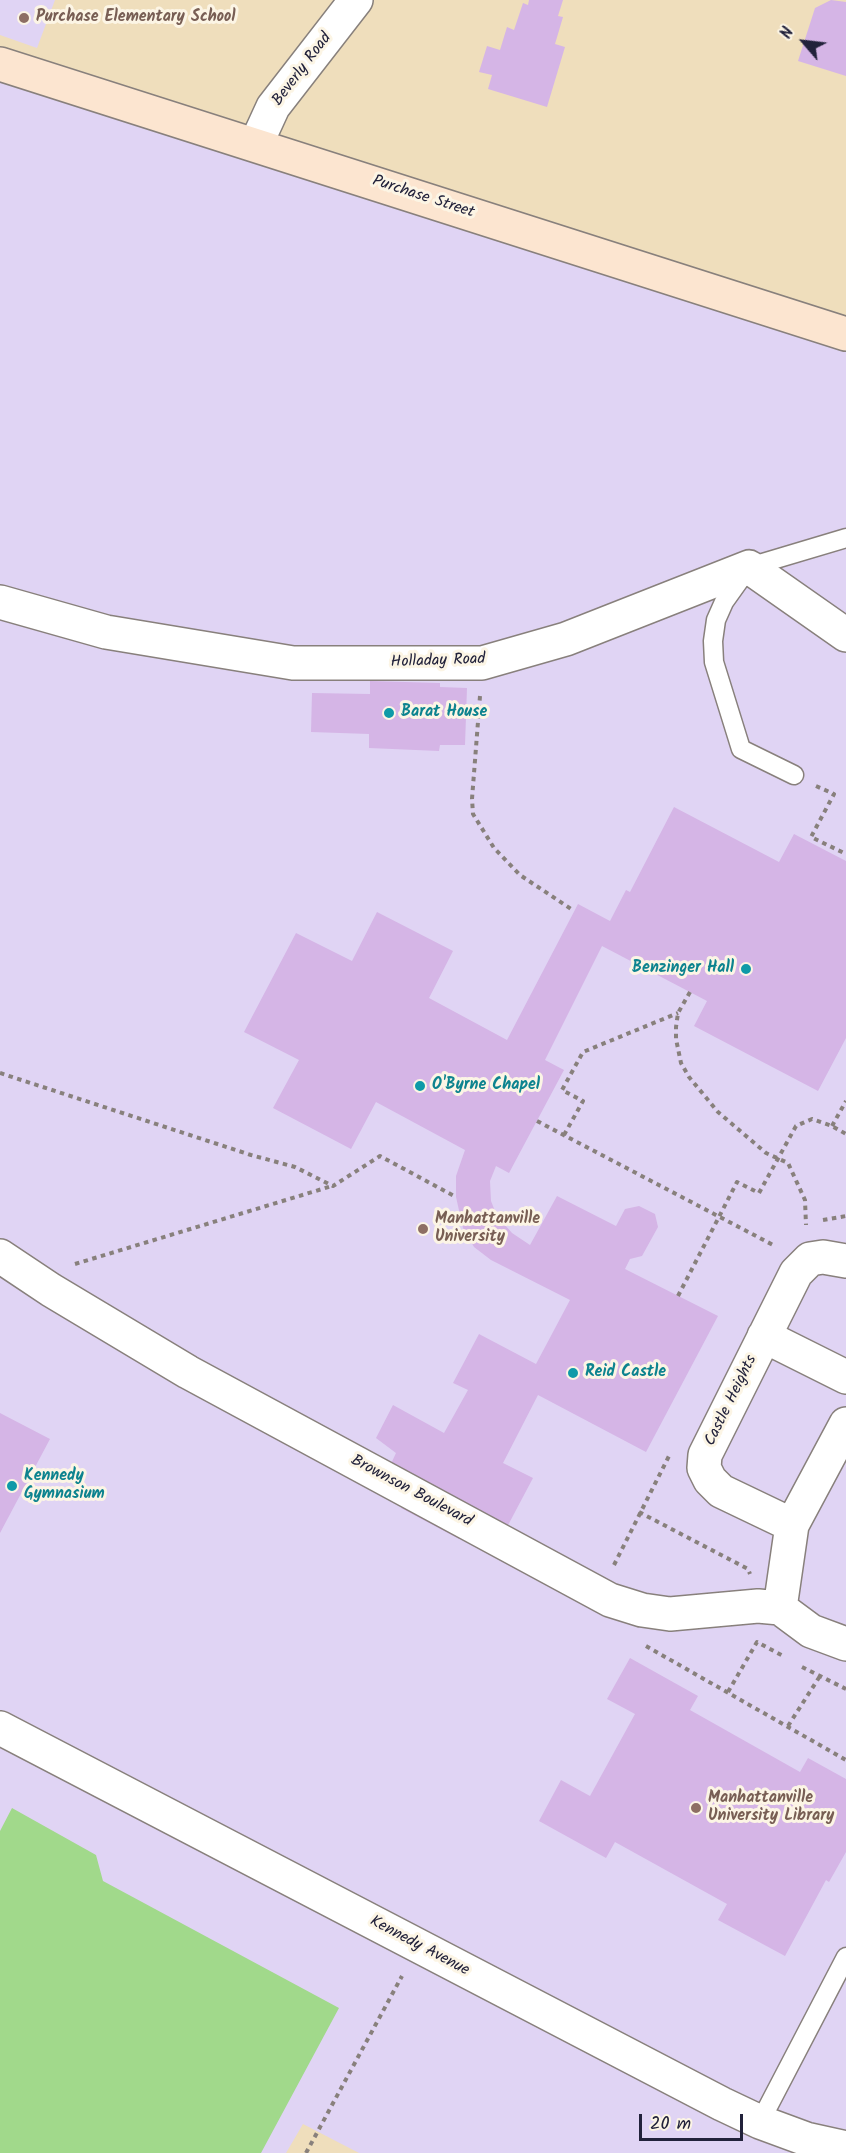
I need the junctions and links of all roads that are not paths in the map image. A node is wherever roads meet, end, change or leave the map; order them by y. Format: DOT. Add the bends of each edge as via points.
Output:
graph roads {
  1 [pos="356,0"];
  2 [pos="0,64"];
  3 [pos="256,144"];
  4 [pos="846,334"];
  5 [pos="846,538"];
  6 [pos="749,567"];
  7 [pos="0,602"];
  8 [pos="846,635"];
  9 [pos="794,775"];
  10 [pos="0,1256"];
  11 [pos="846,1262"];
  12 [pos="764,1336"];
  13 [pos="846,1377"];
  14 [pos="846,1424"];
  15 [pos="792,1526"];
  16 [pos="769,1607"];
  17 [pos="842,1643"];
  18 [pos="0,1728"];
  19 [pos="846,1957"];
  20 [pos="760,2122"];
  21 [pos="846,2148"];
  1 -- 3 [label="street, Beverly Road" via="273,107"];
  2 -- 3 [label="main road, Purchase Street"];
  3 -- 4 [label="main road, Purchase Street"];
  5 -- 6 [label="lane"];
  6 -- 7 [label="street, Holladay Road" via="566,639 482,663 292,663 106,632"];
  6 -- 8 [label="street"];
  6 -- 9 [label="lane" via="716,620 714,662 741,749"];
  10 -- 16 [label="street, Brownson Boulevard" via="188,1372 610,1600 670,1614"];
  11 -- 12 [label="street, Castle Heights" via="810,1258 796,1273"];
  12 -- 13 [label="street, Castle Heights"];
  12 -- 15 [label="street, Castle Heights" via="705,1455 704,1468 721,1491"];
  14 -- 15 [label="street"];
  15 -- 16 [label="street"];
  16 -- 17 [label="street"];
  18 -- 20 [label="street, Kennedy Avenue"];
  19 -- 20 [label="lane"];
  20 -- 21 [label="street, Kennedy Avenue"];
}
